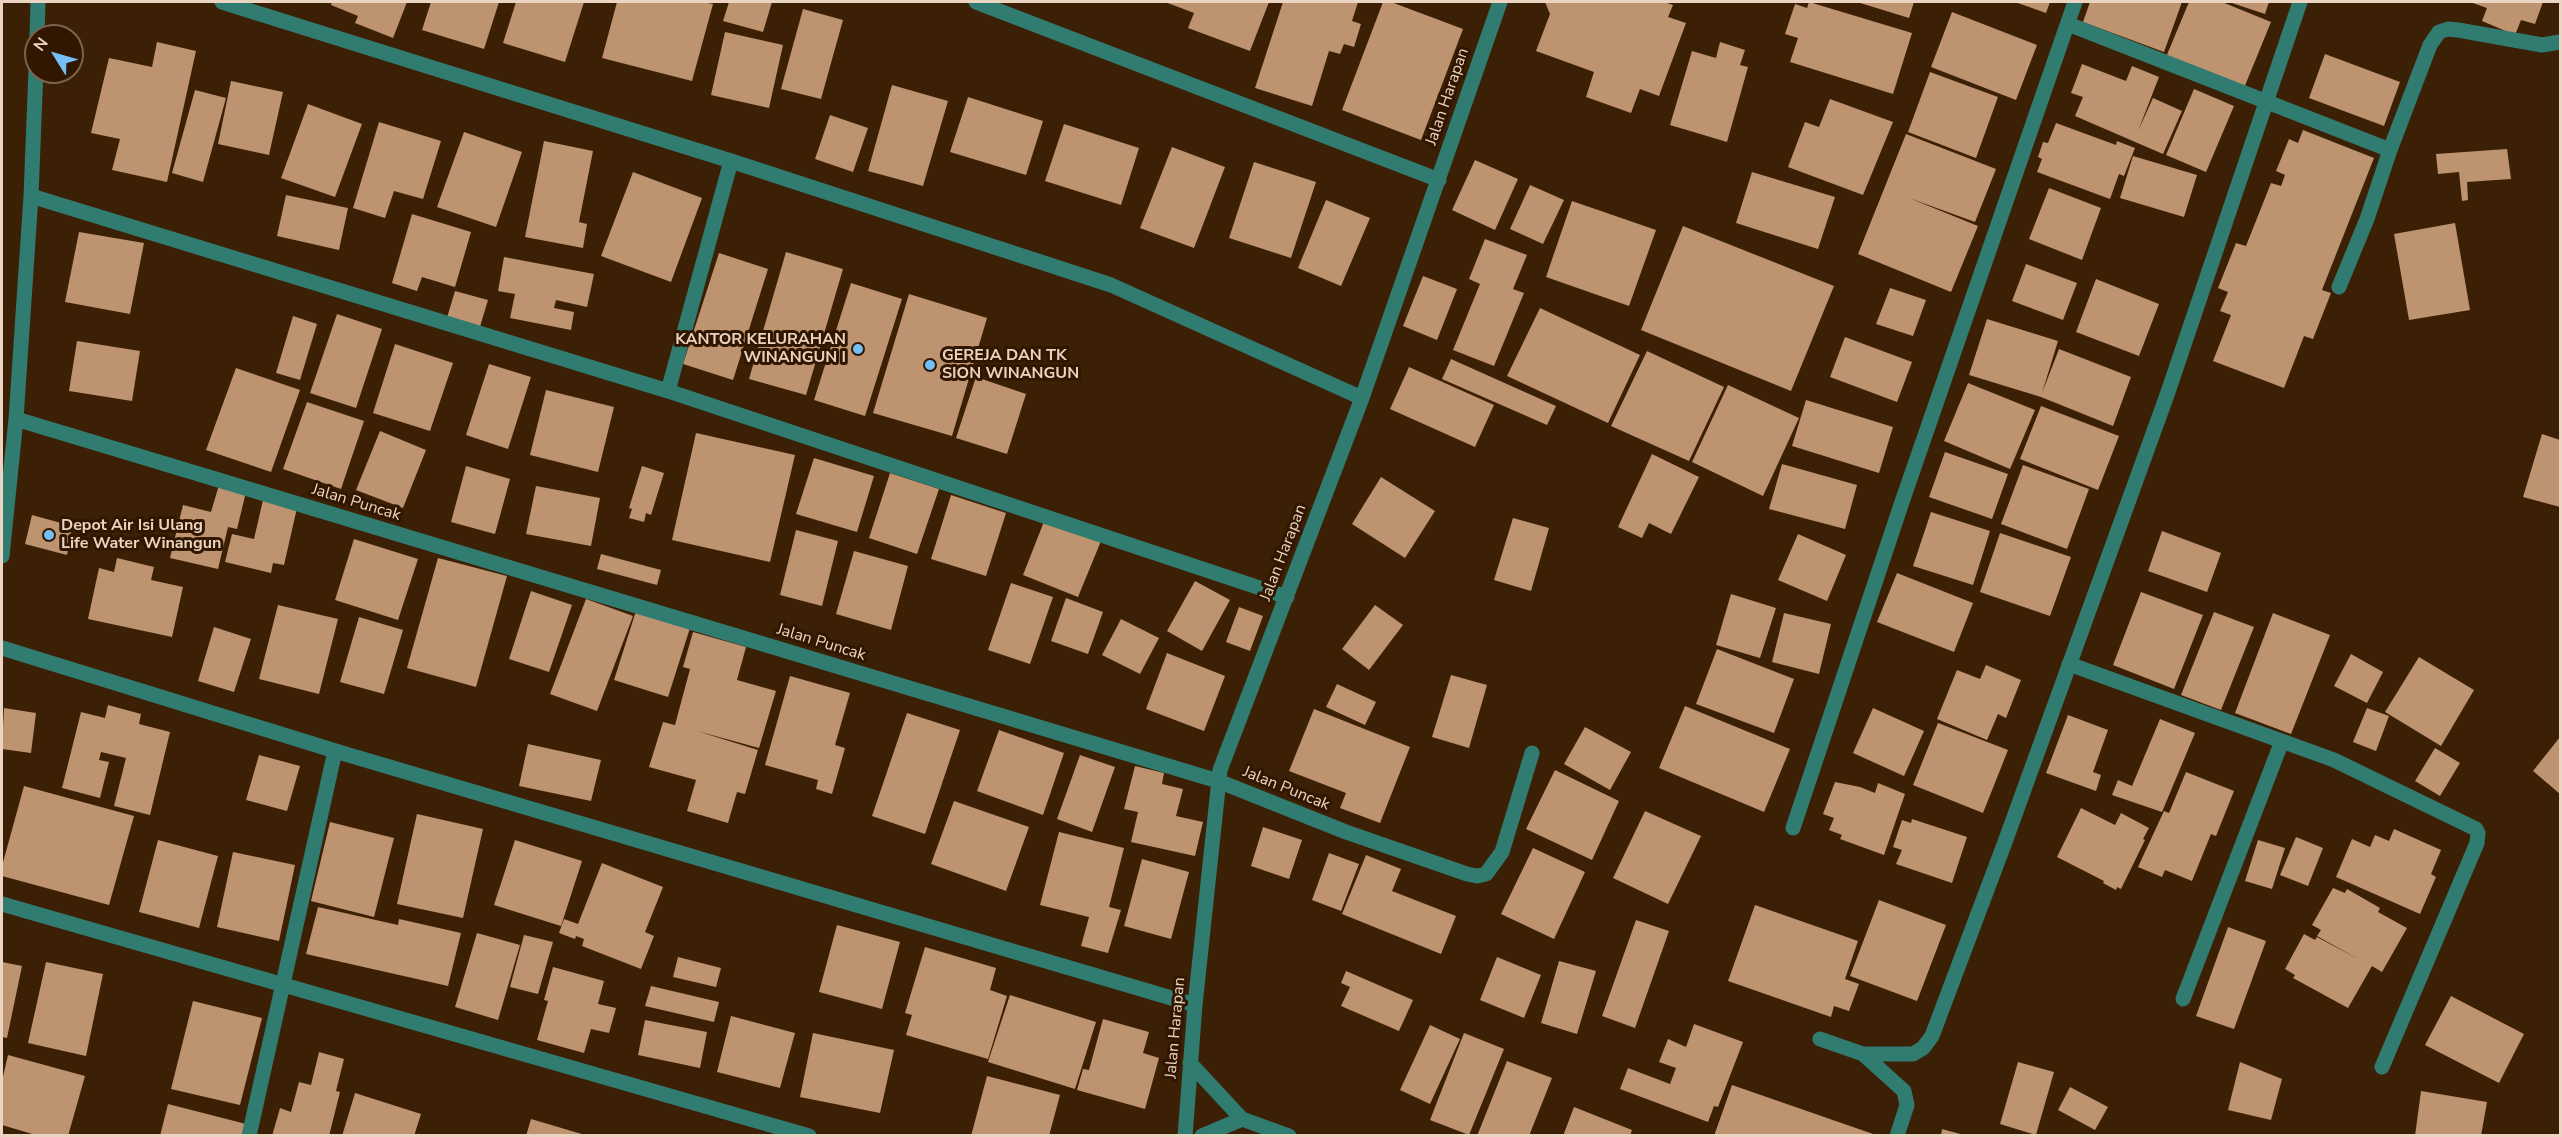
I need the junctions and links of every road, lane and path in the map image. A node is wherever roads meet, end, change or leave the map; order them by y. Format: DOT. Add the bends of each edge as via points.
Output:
graph roads {
  1 [pos="38,2"];
  2 [pos="222,2"];
  3 [pos="976,2"];
  4 [pos="1500,2"];
  5 [pos="2075,2"];
  6 [pos="2300,2"];
  7 [pos="37,24"];
  8 [pos="2068,24"];
  9 [pos="2560,42"];
  10 [pos="35,84"];
  11 [pos="2265,101"];
  12 [pos="2390,150"];
  13 [pos="731,161"];
  14 [pos="1439,180"];
  15 [pos="31,196"];
  16 [pos="2339,287"];
  17 [pos="668,391"];
  18 [pos="1362,399"];
  19 [pos="16,419"];
  20 [pos="2,556"];
  21 [pos="1287,597"];
  22 [pos="2,648"];
  23 [pos="2069,664"];
  24 [pos="2282,741"];
  25 [pos="334,751"];
  26 [pos="1532,753"];
  27 [pos="1218,781"];
  28 [pos="1793,828"];
  29 [pos="2,904"];
  30 [pos="284,985"];
  31 [pos="2183,999"];
  32 [pos="1195,1005"];
  33 [pos="1820,1039"];
  34 [pos="1863,1054"];
  35 [pos="1190,1064"];
  36 [pos="2382,1067"];
  37 [pos="1242,1119"];
  38 [pos="249,1136"];
  39 [pos="809,1136"];
  40 [pos="1185,1136"];
  41 [pos="1203,1136"];
  42 [pos="1289,1136"];
  43 [pos="1897,1136"];
  1 -- 7 [label="street"];
  2 -- 13 [label="street"];
  3 -- 14 [label="street"];
  4 -- 14 [label="street, Jalan Harapan"];
  5 -- 8 [label="street"];
  6 -- 11 [label="street"];
  8 -- 11 [label="street"];
  8 -- 28 [label="street"];
  9 -- 12 [label="street" via="2542,45 2448,29 2439,32 2430,45"];
  10 -- 15 [label="street"];
  11 -- 12 [label="street"];
  11 -- 23 [label="street" via="2167,395"];
  12 -- 16 [label="street"];
  13 -- 17 [label="street"];
  13 -- 18 [label="street" via="1111,285"];
  14 -- 18 [label="street, Jalan Harapan"];
  15 -- 17 [label="street"];
  15 -- 19 [label="street"];
  17 -- 21 [label="street"];
  18 -- 21 [label="street, Jalan Harapan"];
  19 -- 20 [label="street"];
  19 -- 27 [label="street, Jalan Puncak"];
  21 -- 27 [label="street, Jalan Harapan"];
  22 -- 25 [label="street"];
  23 -- 24 [label="street"];
  23 -- 34 [label="street" via="1932,1035 1914,1054"];
  24 -- 31 [label="street"];
  24 -- 36 [label="street" via="2374,779 2466,823 2478,833"];
  25 -- 30 [label="street"];
  25 -- 32 [label="street"];
  26 -- 27 [label="street, Jalan Puncak" via="1502,852 1486,874 1477,876 1346,832"];
  27 -- 32 [label="street, Jalan Harapan"];
  29 -- 30 [label="street"];
  30 -- 38 [label="street"];
  30 -- 39 [label="street"];
  32 -- 35 [label="street, Jalan Harapan"];
  33 -- 34 [label="street"];
  34 -- 43 [label="street" via="1904,1091 1907,1105"];
  35 -- 37 [label="street"];
  35 -- 40 [label="street, Jalan Harapan"];
  37 -- 41 [label="street"];
  37 -- 42 [label="street"];
}
